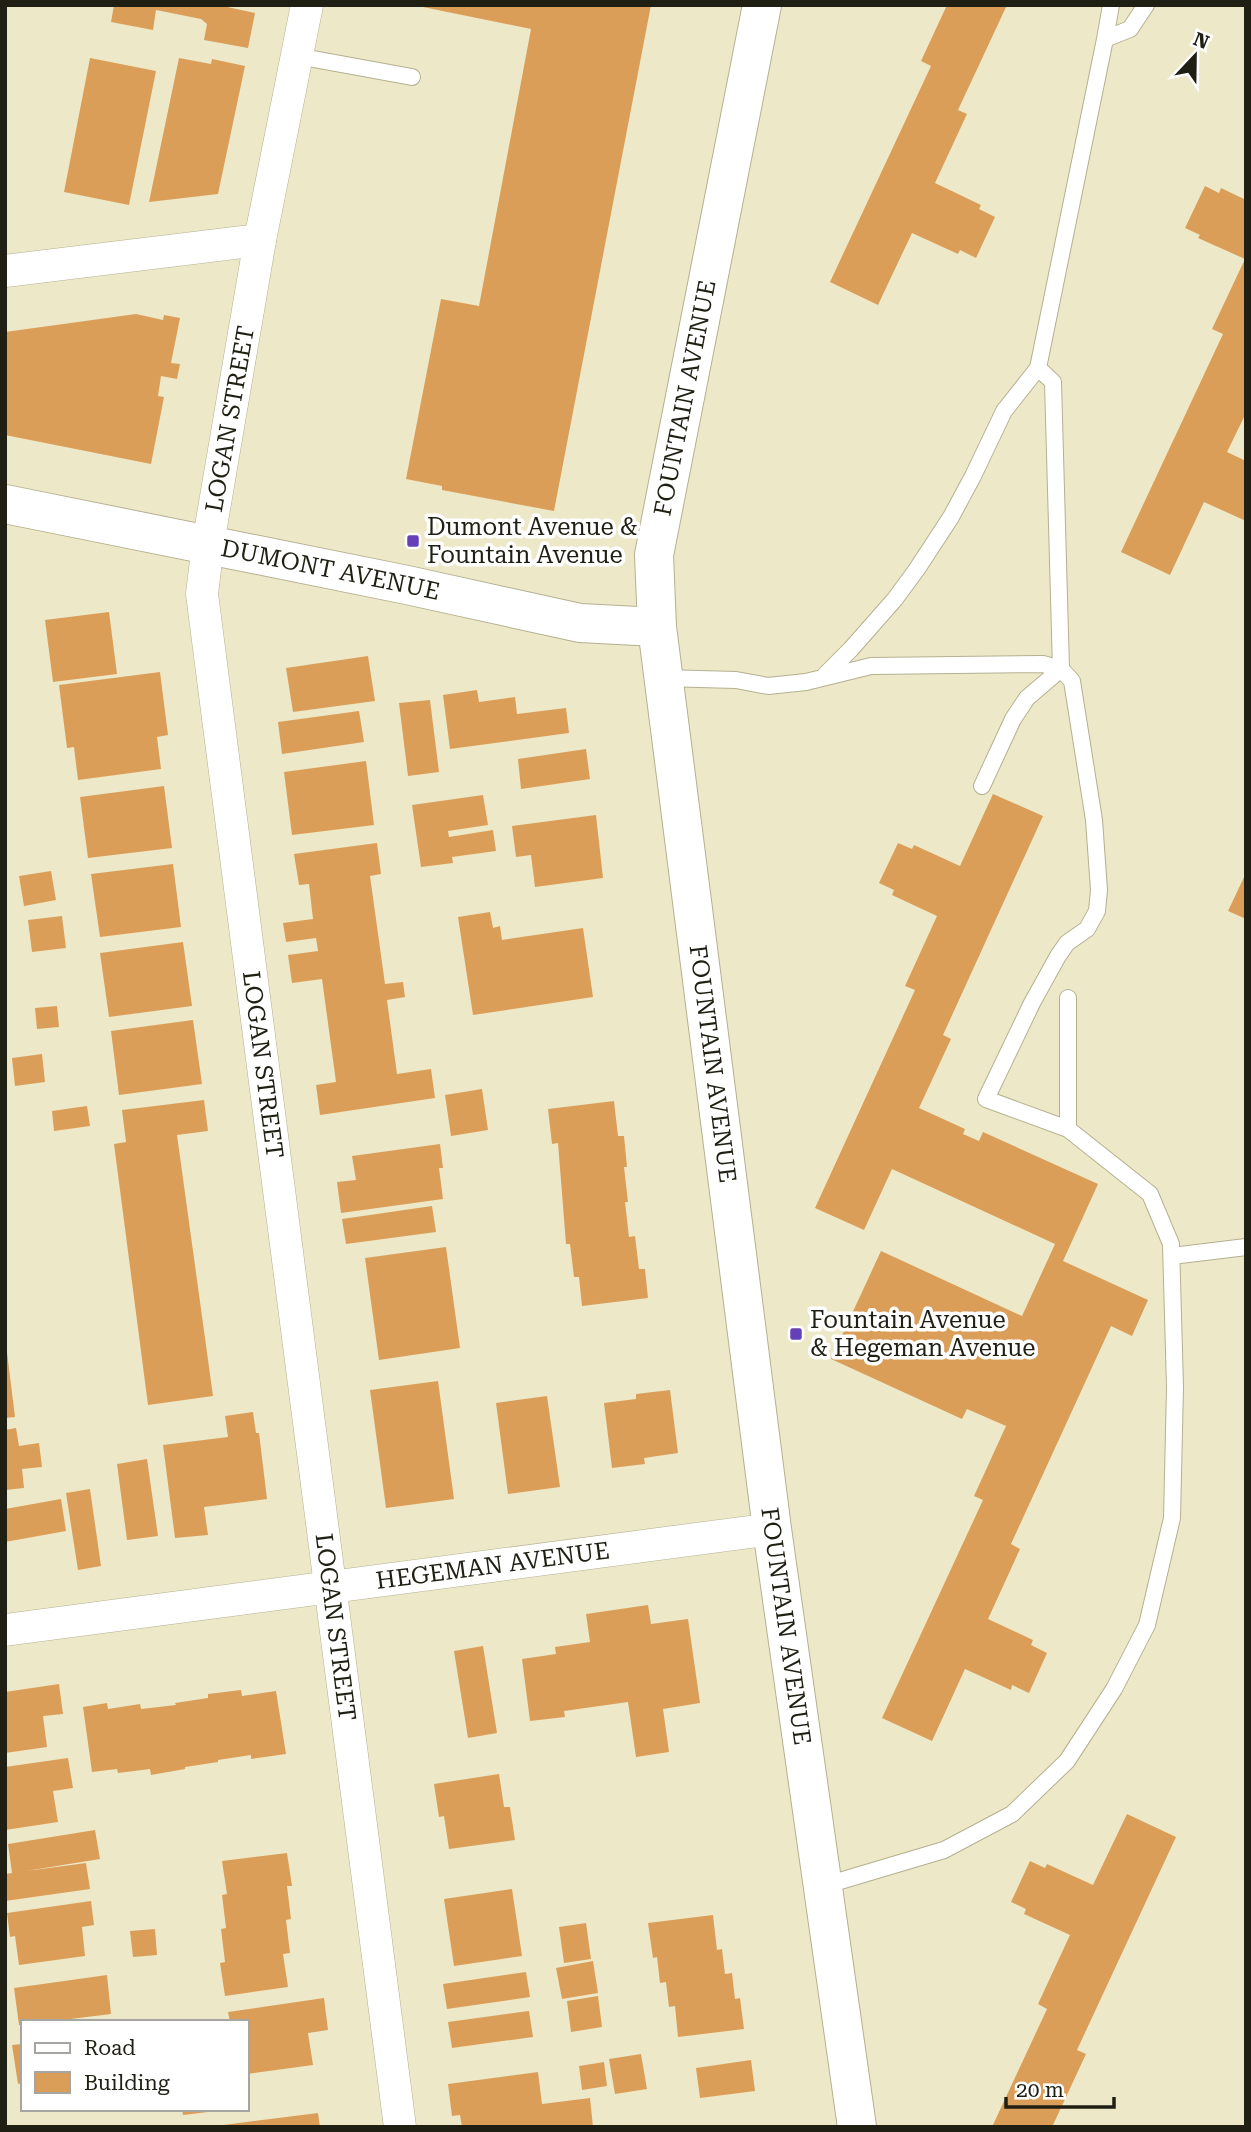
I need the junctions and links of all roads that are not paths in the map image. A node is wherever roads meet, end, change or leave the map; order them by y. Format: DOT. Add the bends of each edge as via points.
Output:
graph roads {
  1 [pos="307,5"];
  2 [pos="762,5"];
  3 [pos="1111,5"];
  4 [pos="1146,5"];
  5 [pos="1105,39"];
  6 [pos="297,56"];
  7 [pos="412,77"];
  8 [pos="260,240"];
  9 [pos="5,271"];
  10 [pos="1038,368"];
  11 [pos="5,504"];
  12 [pos="208,544"];
  13 [pos="657,627"];
  14 [pos="1061,668"];
  15 [pos="823,677"];
  16 [pos="663,678"];
  17 [pos="982,786"];
  18 [pos="1068,998"];
  19 [pos="1068,1129"];
  20 [pos="1246,1247"];
  21 [pos="1172,1256"];
  22 [pos="772,1529"];
  23 [pos="329,1588"];
  24 [pos="5,1630"];
  25 [pos="822,1886"];
  26 [pos="400,2127"];
  27 [pos="857,2127"];
  1 -- 6 [label="street, LOGAN STREET"];
  2 -- 13 [label="street, FOUNTAIN AVENUE" via="654,555"];
  3 -- 5 [label="lane"];
  4 -- 5 [label="lane" via="1130,29"];
  5 -- 10 [label="lane"];
  6 -- 7 [label="lane"];
  6 -- 8 [label="street, LOGAN STREET"];
  8 -- 9 [label="street"];
  8 -- 12 [label="street, LOGAN STREET"];
  10 -- 14 [label="lane" via="1053,382"];
  10 -- 15 [label="lane" via="1004,411 951,517 917,569"];
  11 -- 12 [label="street, DUMONT AVENUE"];
  12 -- 13 [label="street, DUMONT AVENUE" via="580,623"];
  12 -- 23 [label="street, LOGAN STREET" via="202,594"];
  13 -- 16 [label="street, FOUNTAIN AVENUE"];
  14 -- 15 [label="lane" via="1043,664 871,666"];
  14 -- 17 [label="lane" via="1027,698"];
  14 -- 19 [label="lane" via="1072,681 1094,820 1097,911 1087,929 1058,956 986,1099"];
  15 -- 16 [label="lane" via="768,687 736,680"];
  16 -- 22 [label="street, FOUNTAIN AVENUE"];
  18 -- 19 [label="lane"];
  19 -- 21 [label="lane" via="1150,1194"];
  20 -- 21 [label="lane"];
  21 -- 25 [label="lane" via="1172,1518 1147,1625 1114,1689 1067,1761 1012,1814 944,1850"];
  22 -- 23 [label="street, HEGEMAN AVENUE"];
  22 -- 25 [label="street, FOUNTAIN AVENUE"];
  23 -- 24 [label="street, HEGEMAN AVENUE"];
  23 -- 26 [label="street, LOGAN STREET"];
  25 -- 27 [label="street, FOUNTAIN AVENUE"];
}
